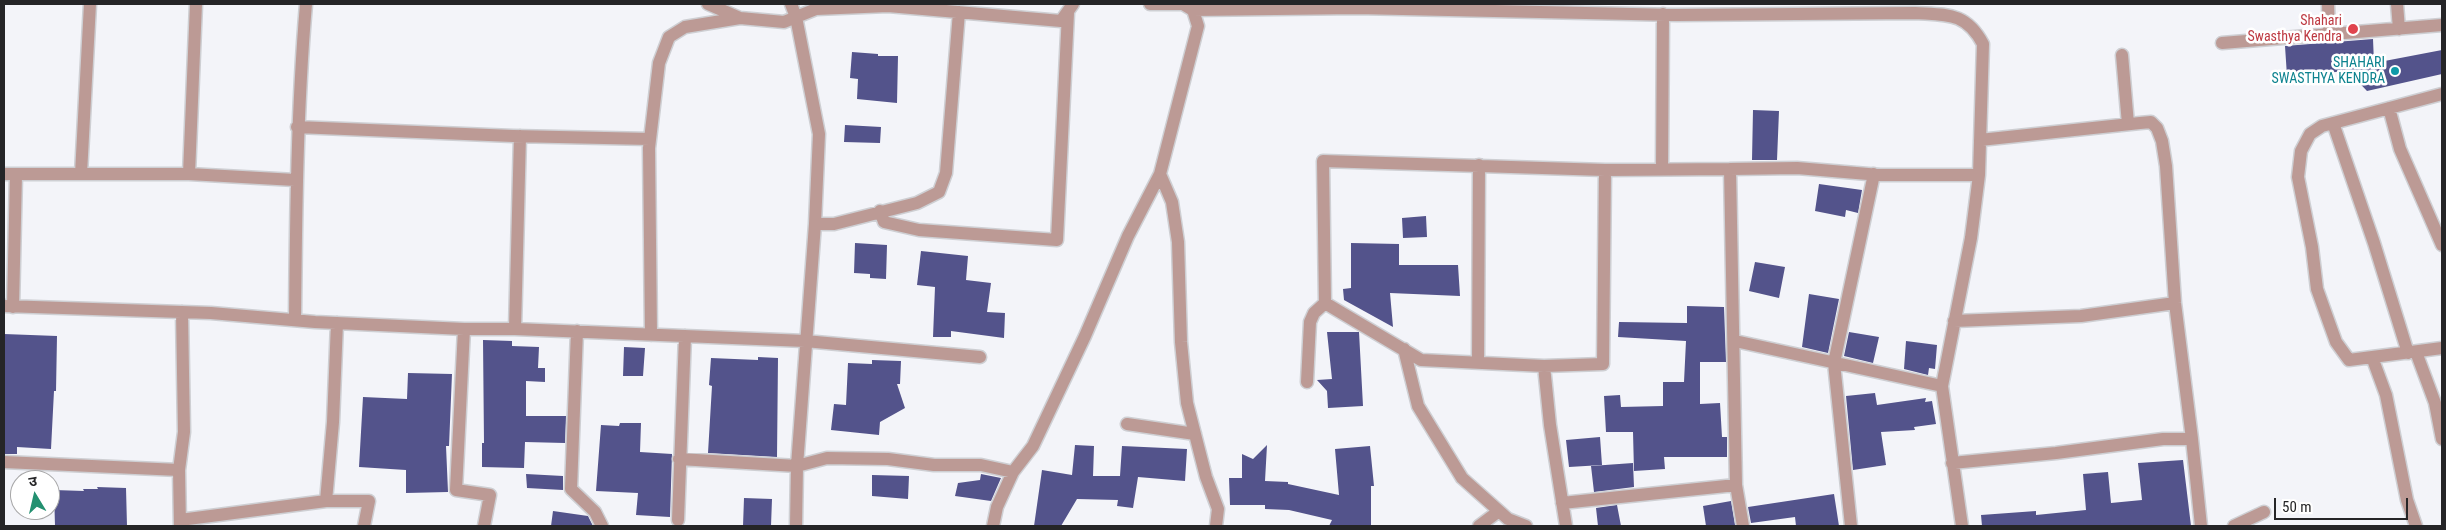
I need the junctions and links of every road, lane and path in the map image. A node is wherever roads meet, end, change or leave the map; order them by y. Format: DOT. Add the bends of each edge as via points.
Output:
graph roads {
  1 [pos="90,4"];
  2 [pos="196,4"];
  3 [pos="306,4"];
  4 [pos="708,4"];
  5 [pos="791,4"];
  6 [pos="1150,4"];
  7 [pos="2328,4"];
  8 [pos="2397,4"];
  9 [pos="1232,6"];
  10 [pos="1337,6"];
  11 [pos="1472,7"];
  12 [pos="1071,8"];
  13 [pos="1603,8"];
  14 [pos="1715,9"];
  15 [pos="1193,10"];
  16 [pos="959,12"];
  17 [pos="1663,14"];
  18 [pos="796,17"];
  19 [pos="740,18"];
  20 [pos="2442,25"];
  21 [pos="2399,29"];
  22 [pos="2329,35"];
  23 [pos="2222,43"];
  24 [pos="2122,55"];
  25 [pos="2442,94"];
  26 [pos="2389,108"];
  27 [pos="2333,123"];
  28 [pos="2128,124"];
  29 [pos="297,127"];
  30 [pos="520,136"];
  31 [pos="650,139"];
  32 [pos="1980,140"];
  33 [pos="1479,165"];
  34 [pos="1662,169"];
  35 [pos="1730,169"];
  36 [pos="1605,170"];
  37 [pos="10,174"];
  38 [pos="81,174"];
  39 [pos="189,174"];
  40 [pos="1160,174"];
  41 [pos="1874,174"];
  42 [pos="1979,175"];
  43 [pos="295,180"];
  44 [pos="880,211"];
  45 [pos="815,224"];
  46 [pos="2442,245"];
  47 [pos="1325,302"];
  48 [pos="2175,302"];
  49 [pos="8,306"];
  50 [pos="182,312"];
  51 [pos="296,320"];
  52 [pos="1954,321"];
  53 [pos="337,323"];
  54 [pos="464,329"];
  55 [pos="515,329"];
  56 [pos="577,331"];
  57 [pos="651,335"];
  58 [pos="685,336"];
  59 [pos="805,341"];
  60 [pos="1735,341"];
  61 [pos="2442,348"];
  62 [pos="1404,349"];
  63 [pos="2412,352"];
  64 [pos="980,357"];
  65 [pos="2372,357"];
  66 [pos="1478,363"];
  67 [pos="1834,363"];
  68 [pos="1544,366"];
  69 [pos="1307,382"];
  70 [pos="1942,386"];
  71 [pos="1127,424"];
  72 [pos="1195,434"];
  73 [pos="2192,439"];
  74 [pos="2442,439"];
  75 [pos="679,459"];
  76 [pos="4,462"];
  77 [pos="1952,463"];
  78 [pos="797,466"];
  79 [pos="179,470"];
  80 [pos="1013,472"];
  81 [pos="1736,486"];
  82 [pos="326,501"];
  83 [pos="1562,503"];
  84 [pos="1499,511"];
  85 [pos="2264,512"];
  86 [pos="678,520"];
  87 [pos="180,523"];
  88 [pos="364,526"];
  89 [pos="484,526"];
  90 [pos="602,526"];
  91 [pos="796,526"];
  92 [pos="993,526"];
  93 [pos="1216,526"];
  94 [pos="1479,526"];
  95 [pos="1526,526"];
  96 [pos="1566,526"];
  97 [pos="1743,526"];
  98 [pos="1851,526"];
  99 [pos="1962,526"];
  100 [pos="2201,526"];
  101 [pos="2234,526"];
  102 [pos="2416,526"];
  1 -- 38 [label="street"];
  2 -- 39 [label="street"];
  3 -- 29 [label="street"];
  4 -- 19 [label="street"];
  5 -- 18 [label="street"];
  6 -- 15 [label="street" via="1183,4"];
  7 -- 22 [label="street"];
  8 -- 21 [label="street"];
  9 -- 10 [label="street"];
  9 -- 15 [label="street"];
  10 -- 11 [label="street"];
  11 -- 13 [label="street"];
  12 -- 16 [label="street" via="1061,21"];
  12 -- 44 [label="street" via="1057,240 919,230 884,222"];
  13 -- 17 [label="street"];
  14 -- 17 [label="street"];
  14 -- 32 [label="street" via="1953,16 1974,28 1983,44"];
  15 -- 40 [label="street" via="1198,26"];
  16 -- 18 [label="street" via="888,6 816,9"];
  16 -- 44 [label="street" via="946,172 939,192 917,203"];
  17 -- 34 [label="street"];
  18 -- 19 [label="street" via="784,22"];
  18 -- 45 [label="street" via="819,134"];
  19 -- 31 [label="street" via="685,27 669,37 659,63"];
  20 -- 21 [label="street"];
  21 -- 22 [label="street"];
  22 -- 23 [label="street"];
  24 -- 28 [label="street"];
  25 -- 26 [label="street"];
  26 -- 27 [label="street"];
  26 -- 46 [label="street" via="2400,149"];
  27 -- 63 [label="street"];
  27 -- 65 [label="street" via="2310,134 2302,151 2298,177 2318,289 2336,342 2350,360"];
  28 -- 32 [label="street"];
  28 -- 48 [label="street" via="2151,122 2162,141"];
  29 -- 30 [label="street"];
  29 -- 43 [label="street"];
  30 -- 31 [label="street"];
  30 -- 55 [label="street"];
  31 -- 57 [label="street"];
  32 -- 42 [label="street"];
  33 -- 36 [label="street"];
  33 -- 47 [label="street" via="1323,161"];
  33 -- 66 [label="street"];
  34 -- 35 [label="street"];
  34 -- 36 [label="street"];
  35 -- 41 [label="street" via="1797,168"];
  35 -- 60 [label="street"];
  36 -- 68 [label="street" via="1603,364"];
  37 -- 38 [label="street"];
  37 -- 49 [label="street"];
  38 -- 39 [label="street"];
  39 -- 43 [label="street"];
  40 -- 72 [label="street" via="1172,202 1178,242 1186,395"];
  40 -- 80 [label="street" via="1128,236 1033,446"];
  41 -- 42 [label="street"];
  41 -- 67 [label="street"];
  42 -- 52 [label="street" via="1971,238"];
  43 -- 51 [label="street"];
  44 -- 45 [label="street" via="834,224"];
  45 -- 59 [label="street"];
  47 -- 62 [label="street"];
  47 -- 69 [label="street" via="1310,322"];
  48 -- 52 [label="street" via="2081,316"];
  48 -- 73 [label="street"];
  49 -- 50 [label="street"];
  50 -- 51 [label="street"];
  50 -- 79 [label="street" via="184,432"];
  51 -- 53 [label="street"];
  52 -- 70 [label="street"];
  53 -- 54 [label="street"];
  53 -- 82 [label="street"];
  54 -- 55 [label="street"];
  54 -- 89 [label="street" via="456,490 490,495"];
  55 -- 56 [label="street"];
  56 -- 57 [label="street"];
  56 -- 90 [label="street" via="571,489 596,512"];
  57 -- 58 [label="street"];
  58 -- 59 [label="street"];
  58 -- 75 [label="street"];
  59 -- 64 [label="street"];
  59 -- 78 [label="street"];
  60 -- 67 [label="street"];
  60 -- 81 [label="street"];
  61 -- 63 [label="street"];
  62 -- 66 [label="street" via="1421,360"];
  62 -- 84 [label="street" via="1418,406 1462,478"];
  63 -- 65 [label="street"];
  63 -- 74 [label="street" via="2435,404"];
  65 -- 102 [label="street" via="2386,395"];
  66 -- 68 [label="street"];
  67 -- 70 [label="street"];
  67 -- 98 [label="street"];
  68 -- 83 [label="street"];
  70 -- 77 [label="street"];
  71 -- 72 [label="street"];
  72 -- 93 [label="street" via="1218,509"];
  73 -- 77 [label="street" via="2163,439"];
  73 -- 100 [label="street"];
  75 -- 78 [label="street"];
  75 -- 86 [label="street"];
  76 -- 79 [label="street"];
  77 -- 99 [label="street"];
  78 -- 80 [label="street" via="827,458 871,459 980,466"];
  78 -- 91 [label="street"];
  79 -- 87 [label="street"];
  80 -- 92 [label="street" via="997,506"];
  81 -- 83 [label="street"];
  81 -- 97 [label="street"];
  82 -- 87 [label="street"];
  82 -- 88 [label="street" via="369,501"];
  83 -- 96 [label="street"];
  84 -- 94 [label="street"];
  84 -- 95 [label="street" via="1508,520"];
  85 -- 101 [label="street"];
}
